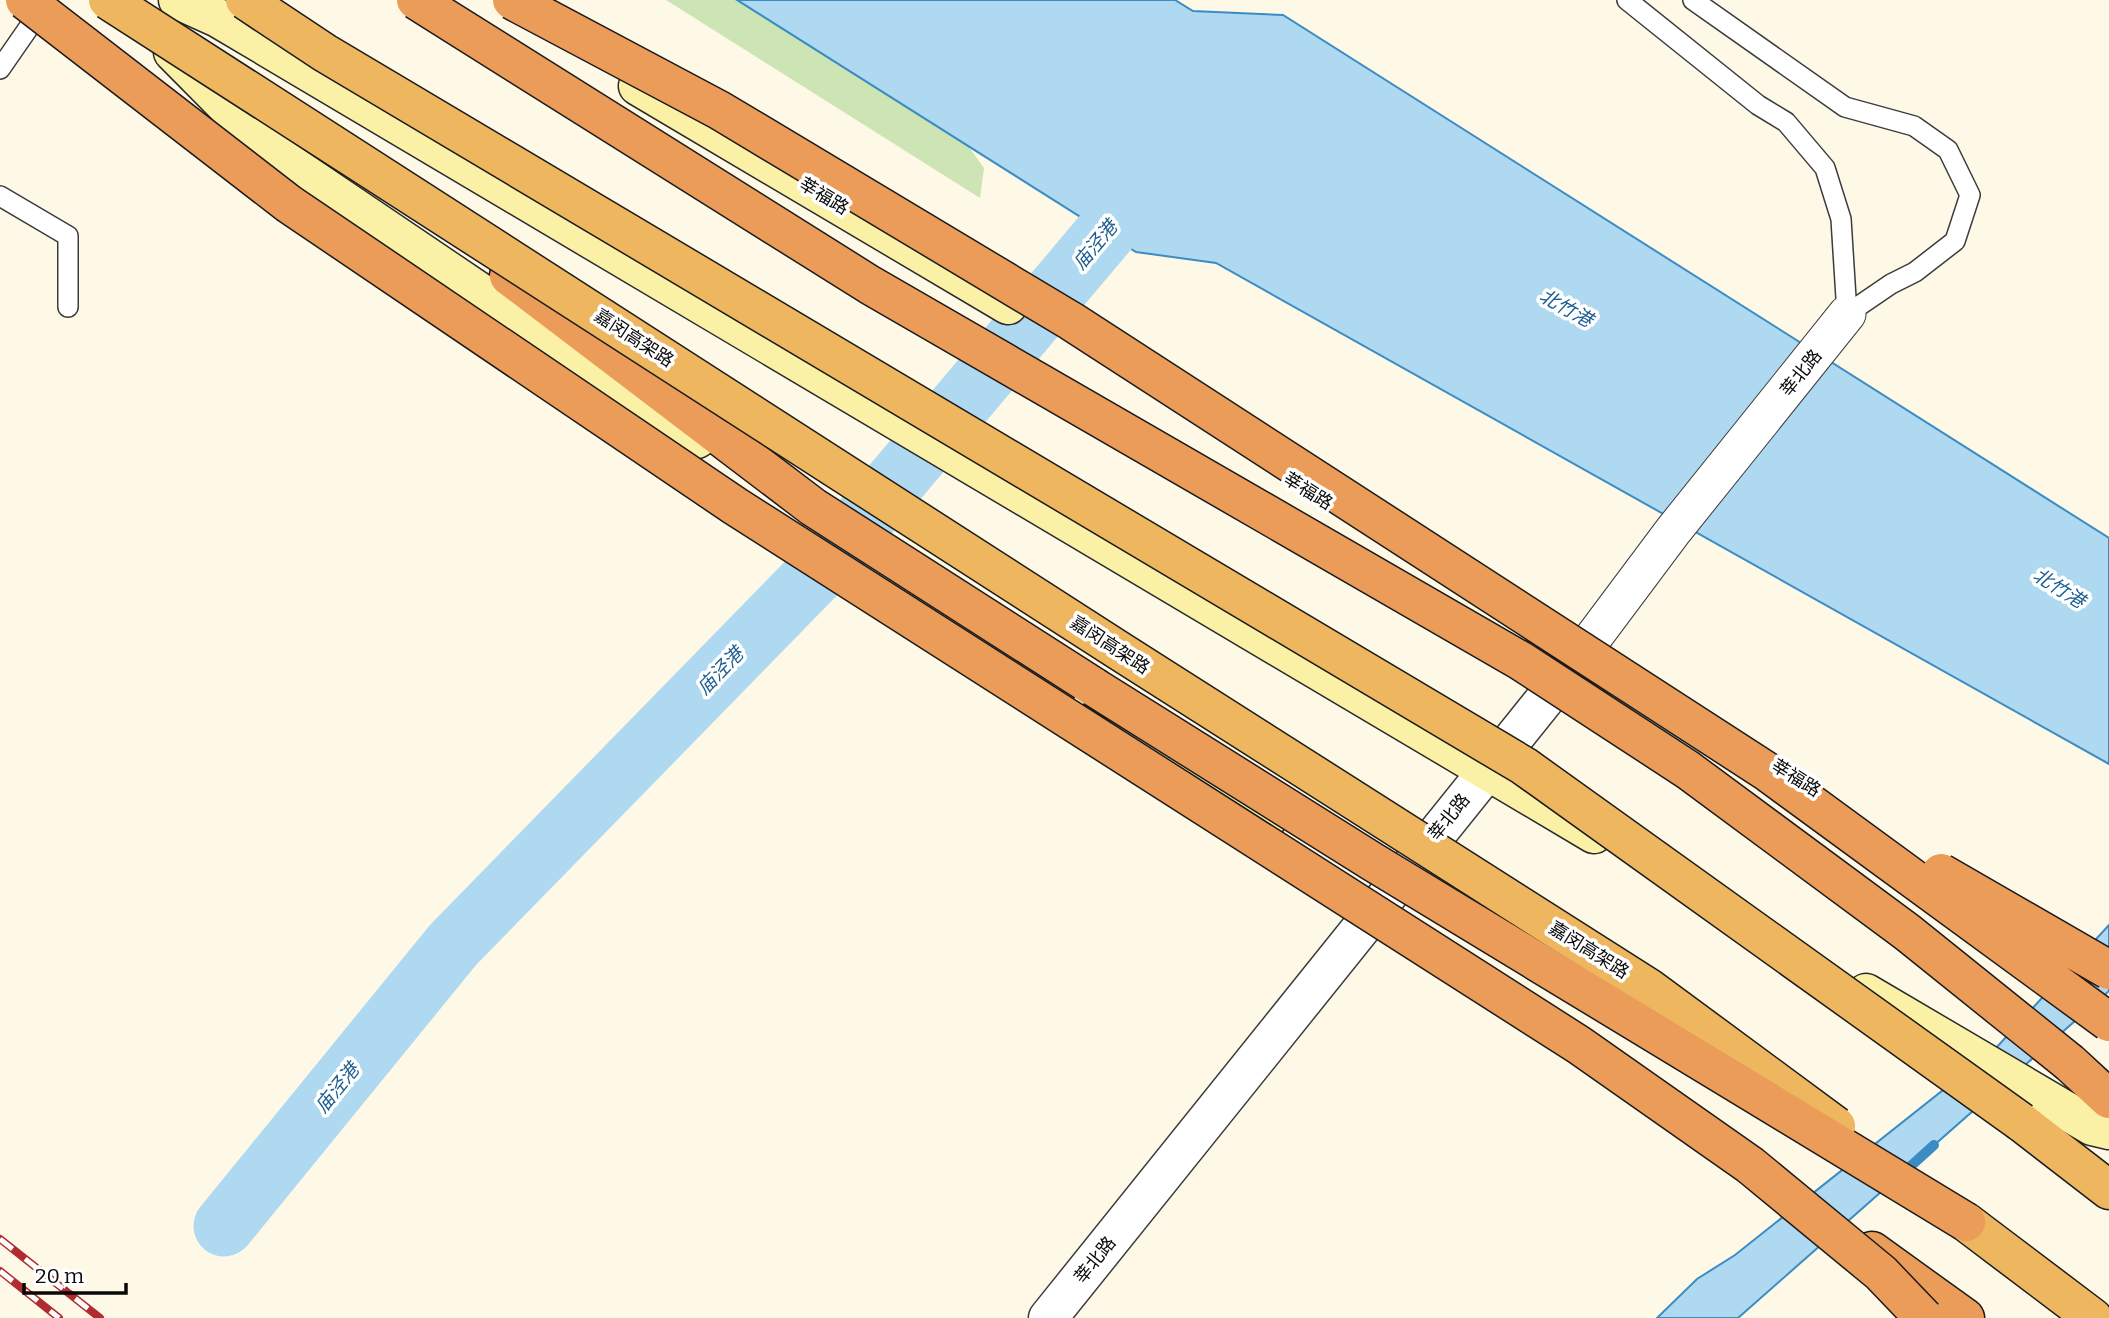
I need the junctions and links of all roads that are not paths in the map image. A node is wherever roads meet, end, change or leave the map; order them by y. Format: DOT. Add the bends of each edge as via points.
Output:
graph roads {
  1 [pos="25,0"];
  2 [pos="47,0"];
  3 [pos="108,0"];
  4 [pos="245,0"];
  5 [pos="416,0"];
  6 [pos="493,0"];
  7 [pos="512,0"];
  8 [pos="1627,0"];
  9 [pos="1693,0"];
  10 [pos="150,2"];
  11 [pos="0,69"];
  12 [pos="0,197"];
  13 [pos="68,307"];
  14 [pos="1845,317"];
  15 [pos="1578,658"];
  16 [pos="1487,771"];
  17 [pos="1766,771"];
  18 [pos="1360,929"];
  19 [pos="2109,970"];
  20 [pos="2109,1001"];
  21 [pos="2109,1022"];
  22 [pos="2109,1099"];
  23 [pos="2109,1130"];
  24 [pos="1750,1165"];
  25 [pos="2109,1190"];
  26 [pos="1966,1222"];
  27 [pos="1048,1318"];
  28 [pos="1924,1318"];
  29 [pos="1965,1318"];
  30 [pos="2093,1318"];
  1 -- 24 [label="highway, bridge" via="289,204 712,490 1579,1045"];
  2 -- 11 [label="lane"];
  3 -- 26 [label="highway, 嘉闵高架路, bridge" via="1649,988"];
  4 -- 25 [label="highway, bridge" via="325,53 1524,766"];
  5 -- 22 [label="highway, bridge" via="870,285 1544,676 1688,770 1907,932"];
  6 -- 15 [label="main road, 莘福路" via="1141,384"];
  7 -- 17 [label="highway, bridge" via="719,110 1071,321"];
  8 -- 14 [label="lane" via="1758,105 1786,122 1825,168 1841,219"];
  9 -- 14 [label="lane" via="1845,107 1914,126 1948,150 1970,195 1955,242"];
  10 -- 16 [label="main road" via="218,18"];
  10 -- 18 [label="main road" via="271,151 1309,853 1343,880"];
  10 -- 26 [label="highway, bridge" via="813,507 1373,862"];
  12 -- 13 [label="lane" via="68,236"];
  14 -- 15 [label="street, 莘北路"];
  15 -- 16 [label="street, 莘北路"];
  15 -- 20 [label="main road, 莘福路" via="1678,707 1807,783"];
  16 -- 18 [label="street, 莘北路"];
  16 -- 23 [label="main road" via="2092,1126"];
  17 -- 19 [label="highway, bridge"];
  17 -- 21 [label="highway, bridge"];
  18 -- 27 [label="street, 莘北路"];
  24 -- 28 [label="highway, bridge" via="1881,1273"];
  24 -- 29 [label="highway, bridge"];
  26 -- 30 [label="highway, 嘉闵高架路"];
}
